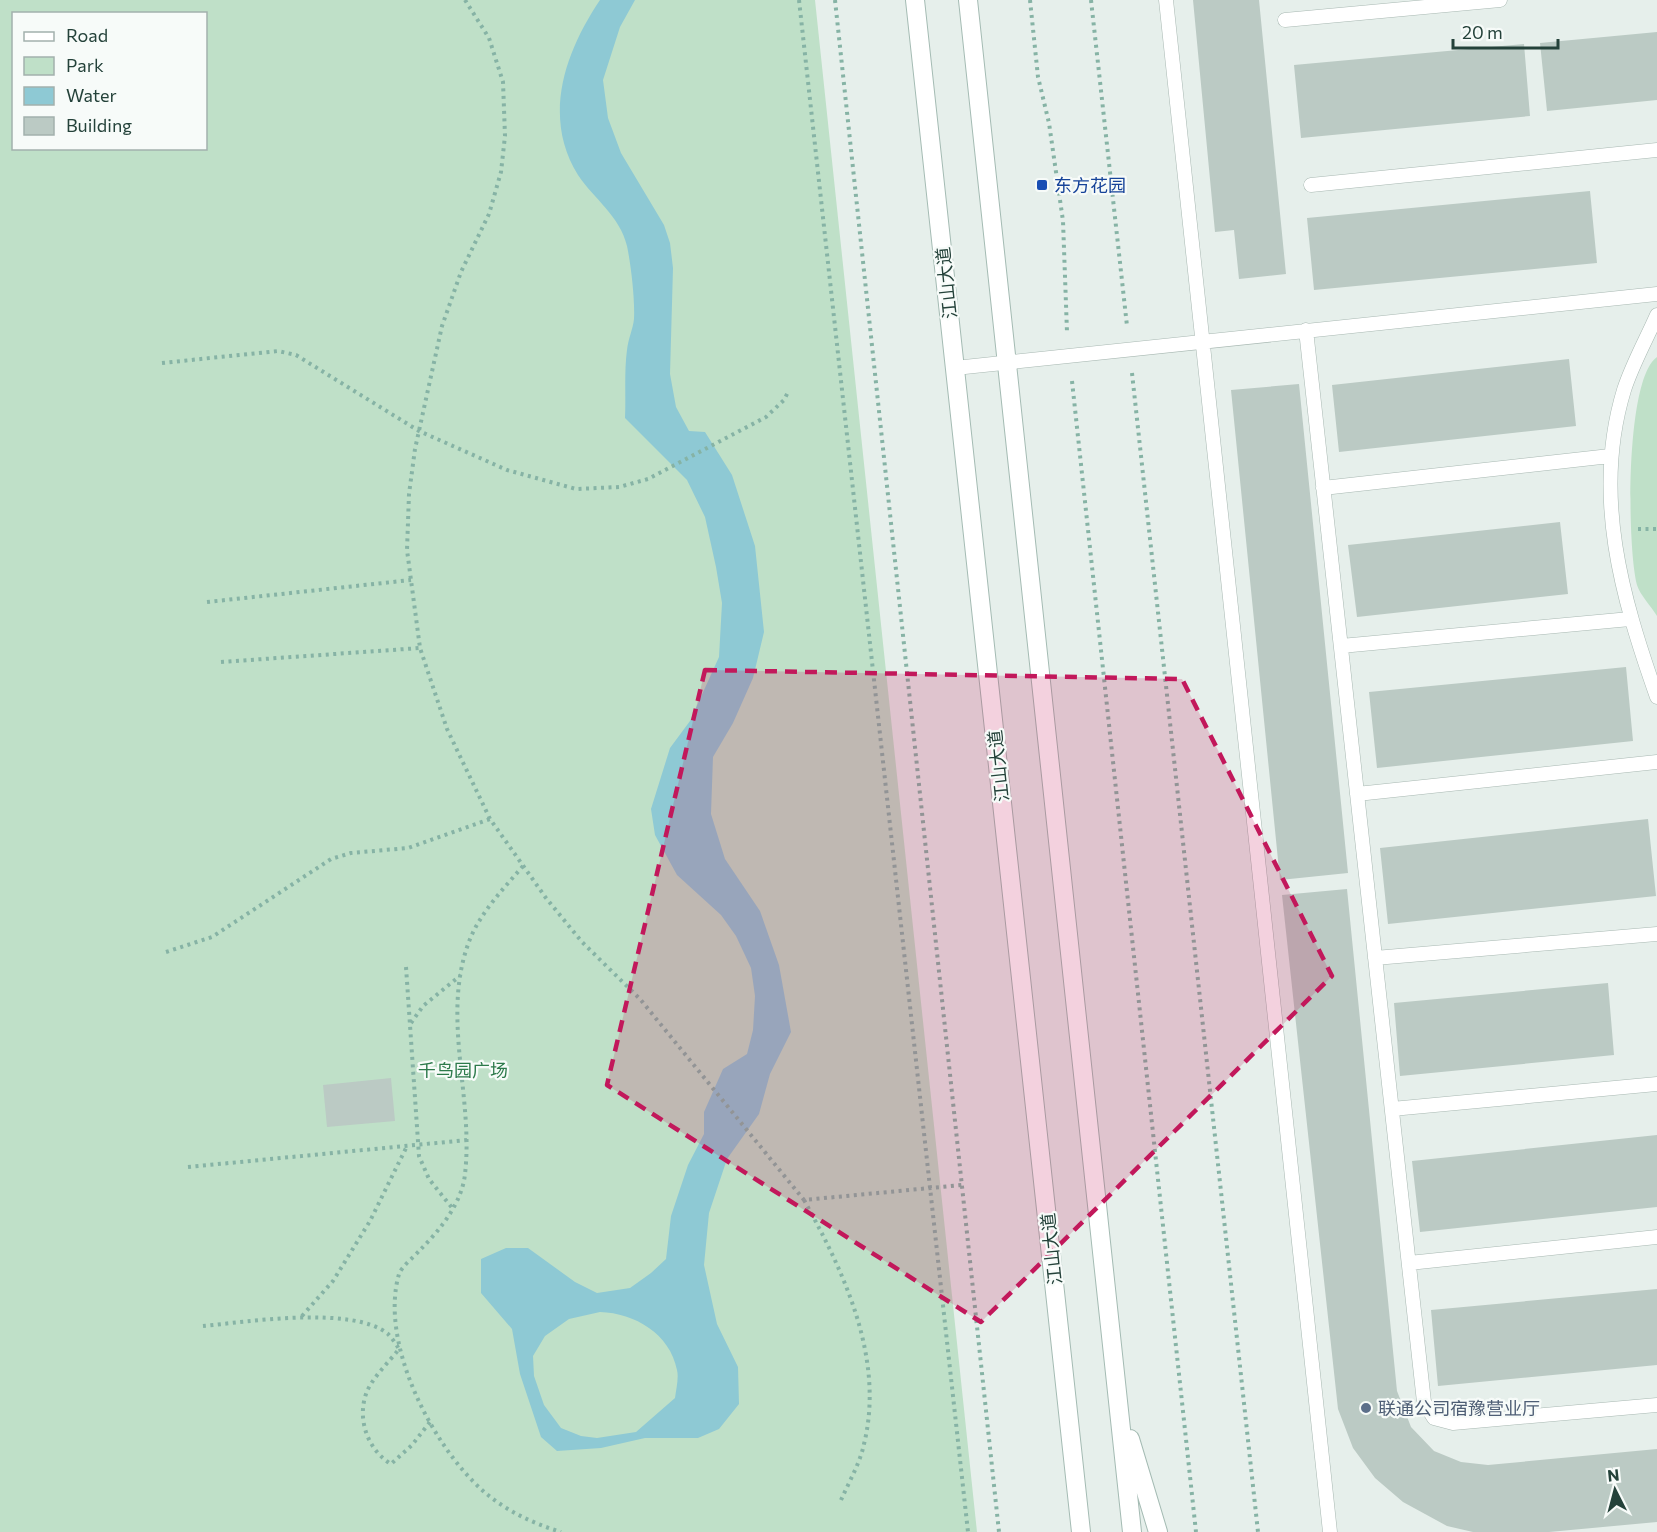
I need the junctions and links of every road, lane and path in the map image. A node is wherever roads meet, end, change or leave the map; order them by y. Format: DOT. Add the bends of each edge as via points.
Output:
graph roads {
  1 [pos="465,0"];
  2 [pos="799,0"];
  3 [pos="835,0"];
  4 [pos="915,0"];
  5 [pos="968,0"];
  6 [pos="1030,0"];
  7 [pos="1091,0"];
  8 [pos="1166,0"];
  9 [pos="1500,0"];
  10 [pos="1285,20"];
  11 [pos="1657,150"];
  12 [pos="1311,185"];
  13 [pos="1657,294"];
  14 [pos="1657,315"];
  15 [pos="1306,330"];
  16 [pos="1202,341"];
  17 [pos="1129,350"];
  18 [pos="1069,356"];
  19 [pos="1007,362"];
  20 [pos="162,363"];
  21 [pos="955,368"];
  22 [pos="789,390"];
  23 [pos="419,431"];
  24 [pos="1610,456"];
  25 [pos="1323,488"];
  26 [pos="411,580"];
  27 [pos="207,602"];
  28 [pos="1630,619"];
  29 [pos="1341,646"];
  30 [pos="420,648"];
  31 [pos="220,662"];
  32 [pos="1657,697"];
  33 [pos="1657,762"];
  34 [pos="1357,794"];
  35 [pos="490,819"];
  36 [pos="523,866"];
  37 [pos="1657,934"];
  38 [pos="166,952"];
  39 [pos="1375,958"];
  40 [pos="406,967"];
  41 [pos="461,975"];
  42 [pos="411,1024"];
  43 [pos="1657,1084"];
  44 [pos="1392,1109"];
  45 [pos="467,1140"];
  46 [pos="419,1145"];
  47 [pos="406,1146"];
  48 [pos="188,1167"];
  49 [pos="962,1185"];
  50 [pos="930,1189"];
  51 [pos="804,1200"];
  52 [pos="453,1209"];
  53 [pos="1657,1237"];
  54 [pos="1409,1263"];
  55 [pos="301,1317"];
  56 [pos="203,1326"];
  57 [pos="399,1349"];
  58 [pos="1116,1389"];
  59 [pos="1067,1396"];
  60 [pos="1657,1405"];
  61 [pos="430,1422"];
  62 [pos="841,1500"];
  63 [pos="561,1532"];
  64 [pos="968,1532"];
  65 [pos="999,1532"];
  66 [pos="1069,1532"];
  67 [pos="1082,1532"];
  68 [pos="1132,1532"];
  69 [pos="1158,1532"];
  70 [pos="1196,1532"];
  71 [pos="1258,1532"];
  72 [pos="1330,1532"];
  1 -- 23 [label="path" via="489,38 503,82 505,136 501,172 489,214 461,272 442,326"];
  2 -- 50 [label="path"];
  3 -- 49 [label="path"];
  4 -- 21 [label="main road, 江山大道"];
  5 -- 19 [label="main road"];
  6 -- 18 [label="path" via="1038,77 1063,221"];
  7 -- 17 [label="path"];
  8 -- 16 [label="lane"];
  9 -- 10 [label="lane"];
  11 -- 12 [label="lane"];
  13 -- 15 [label="lane"];
  14 -- 24 [label="lane" via="1623,393"];
  15 -- 16 [label="lane"];
  15 -- 25 [label="lane"];
  16 -- 17 [label="lane"];
  16 -- 72 [label="lane"];
  17 -- 18 [label="lane"];
  17 -- 71 [label="path"];
  18 -- 19 [label="lane"];
  18 -- 70 [label="path"];
  19 -- 21 [label="lane"];
  19 -- 58 [label="main road"];
  20 -- 23 [label="path" via="278,351 296,355"];
  21 -- 59 [label="main road, 江山大道"];
  22 -- 23 [label="path" via="766,417 648,479 619,487 576,489 507,470"];
  23 -- 26 [label="path" via="409,494 407,550"];
  24 -- 25 [label="lane"];
  24 -- 28 [label="lane" via="1614,550"];
  25 -- 29 [label="lane"];
  26 -- 27 [label="path"];
  26 -- 30 [label="path"];
  28 -- 29 [label="lane"];
  28 -- 32 [label="lane"];
  29 -- 34 [label="lane"];
  30 -- 31 [label="path"];
  30 -- 35 [label="path" via="447,729"];
  33 -- 34 [label="lane"];
  34 -- 39 [label="lane"];
  35 -- 36 [label="path"];
  35 -- 38 [label="path" via="408,848 351,853 331,859 212,937"];
  36 -- 41 [label="path" via="489,906 470,939"];
  36 -- 51 [label="path" via="582,942 640,999"];
  37 -- 39 [label="lane"];
  39 -- 44 [label="lane"];
  40 -- 42 [label="path"];
  41 -- 42 [label="path" via="423,1006"];
  41 -- 45 [label="path" via="456,1027"];
  42 -- 46 [label="path"];
  43 -- 44 [label="lane"];
  44 -- 54 [label="lane"];
  45 -- 46 [label="path"];
  45 -- 52 [label="path" via="465,1176"];
  46 -- 47 [label="path"];
  46 -- 52 [label="path" via="419,1156 429,1179"];
  47 -- 48 [label="path"];
  47 -- 55 [label="path" via="370,1221 339,1271"];
  49 -- 50 [label="path"];
  49 -- 65 [label="path"];
  50 -- 51 [label="path"];
  50 -- 64 [label="path"];
  51 -- 62 [label="path" via="834,1254 852,1301 866,1365 869,1397 864,1445"];
  52 -- 57 [label="path" via="400,1272 396,1301"];
  53 -- 54 [label="lane"];
  54 -- 60 [label="lane" via="1424,1402 1434,1418 1453,1423"];
  55 -- 56 [label="path"];
  55 -- 57 [label="path" via="371,1325 387,1334"];
  57 -- 61 [label="path"];
  57 -- 61 [label="path" via="366,1393 362,1416 368,1438 379,1456 391,1464"];
  58 -- 68 [label="main road"];
  58 -- 69 [label="main road"];
  59 -- 66 [label="main road"];
  59 -- 67 [label="main road, 江山大道"];
  61 -- 63 [label="path" via="452,1456 482,1490 525,1521"];
}
